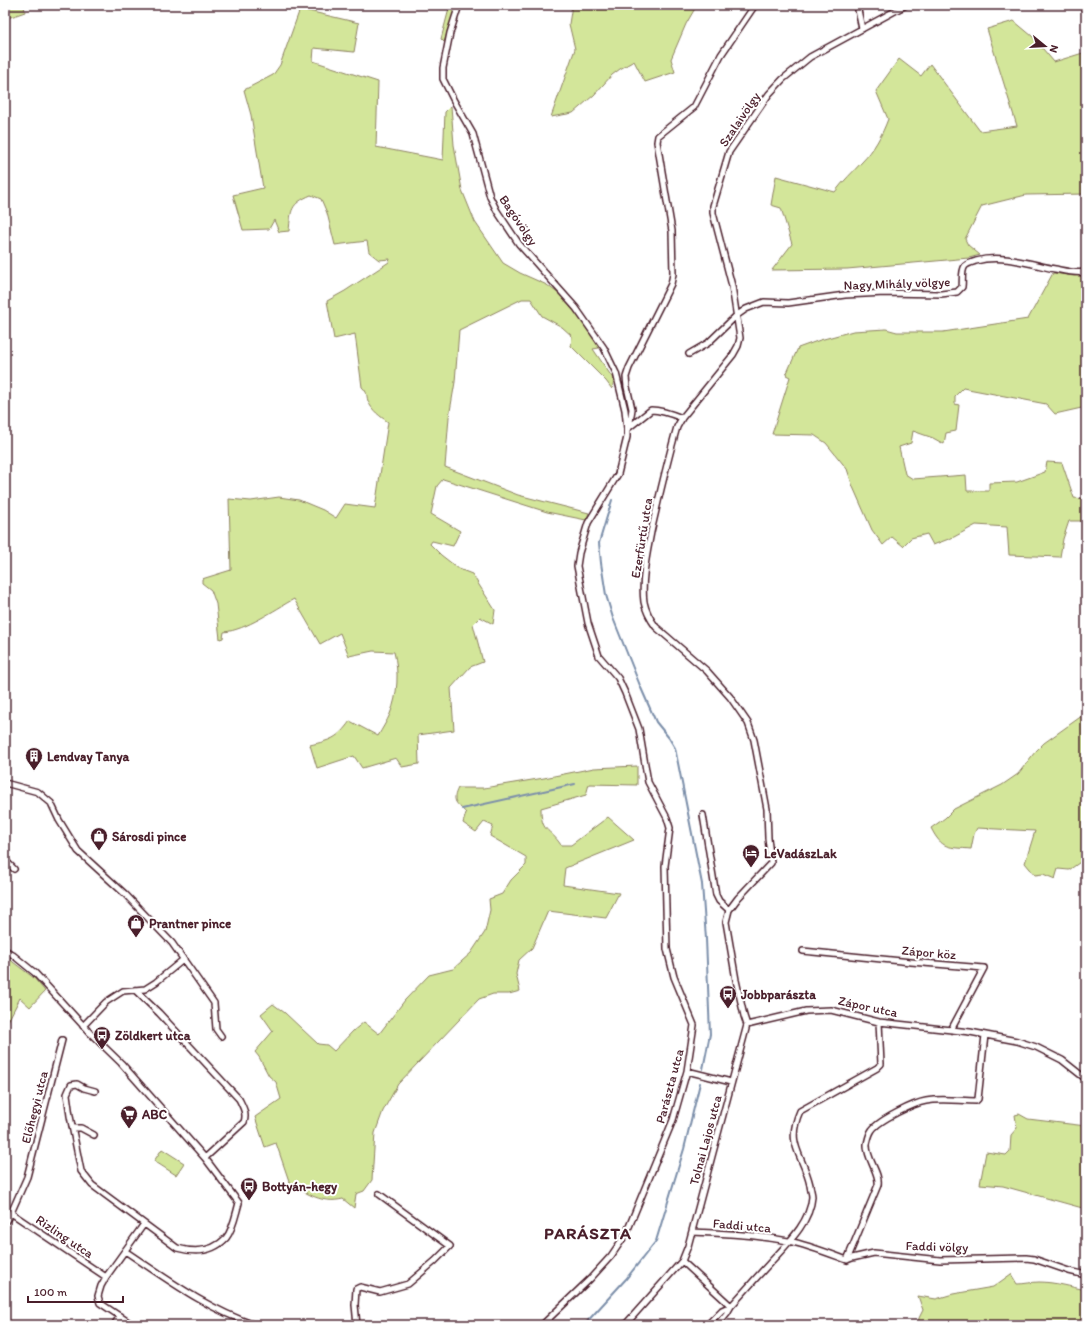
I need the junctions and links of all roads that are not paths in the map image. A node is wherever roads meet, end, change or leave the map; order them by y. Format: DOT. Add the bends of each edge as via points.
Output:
graph roads {
  1 [pos="459,5"];
  2 [pos="755,5"];
  3 [pos="857,5"];
  4 [pos="906,5"];
  5 [pos="862,29"];
  6 [pos="1086,272"];
  7 [pos="736,316"];
  8 [pos="690,354"];
  9 [pos="682,418"];
  10 [pos="630,422"];
  11 [pos="627,429"];
  12 [pos="5,783"];
  13 [pos="702,815"];
  14 [pos="667,818"];
  15 [pos="5,860"];
  16 [pos="14,869"];
  17 [pos="729,910"];
  18 [pos="5,950"];
  19 [pos="803,950"];
  20 [pos="184,959"];
  21 [pos="135,990"];
  22 [pos="879,1022"];
  23 [pos="747,1025"];
  24 [pos="83,1026"];
  25 [pos="951,1030"];
  26 [pos="221,1036"];
  27 [pos="985,1036"];
  28 [pos="62,1040"];
  29 [pos="687,1071"];
  30 [pos="1086,1080"];
  31 [pos="731,1082"];
  32 [pos="95,1091"];
  33 [pos="73,1128"];
  34 [pos="94,1135"];
  35 [pos="205,1158"];
  36 [pos="380,1194"];
  37 [pos="11,1213"];
  38 [pos="5,1222"];
  39 [pos="144,1224"];
  40 [pos="692,1232"];
  41 [pos="789,1241"];
  42 [pos="125,1251"];
  43 [pos="847,1260"];
  44 [pos="682,1261"];
  45 [pos="1086,1275"];
  46 [pos="106,1277"];
  47 [pos="731,1306"];
  48 [pos="120,1316"];
  49 [pos="114,1325"];
  50 [pos="133,1325"];
  51 [pos="255,1325"];
  52 [pos="357,1325"];
  53 [pos="542,1325"];
  54 [pos="625,1325"];
  55 [pos="707,1325"];
  56 [pos="717,1325"];
  1 -- 11 [label="street, Bagóvölgy" via="446,48 443,79 473,134 490,197 497,211 519,244 576,308 604,348 616,373"];
  2 -- 10 [label="street" via="721,55 694,107 658,136 672,231 673,274 671,284 626,377 632,409"];
  3 -- 5 [label="street"];
  4 -- 5 [label="street, Szalaivölgy"];
  5 -- 7 [label="street, Szalaivölgy" via="810,57 783,79 769,94 729,152 713,213 732,286"];
  6 -- 7 [label="street, Nagy Mihály völgye" via="1071,272 986,258 964,267 962,287 957,292 845,295 788,303 764,302"];
  7 -- 8 [label="street" via="708,343"];
  7 -- 9 [label="street, Ezerfürtű utca" via="740,338 733,356"];
  9 -- 11 [label="street" via="650,410"];
  9 -- 17 [label="street, Ezerfürtű utca" via="677,427 657,502 647,553 644,601 650,620 656,627 711,675 730,697 748,723 754,740 767,809 771,863"];
  11 -- 14 [label="street, Bagóvölgy" via="618,474 588,522 579,552 578,566 588,623 600,656 618,678 625,693 639,729 648,782"];
  12 -- 20 [label="street" via="38,792 52,803 58,820 78,851 126,894"];
  13 -- 17 [label="street" via="716,894 719,902"];
  14 -- 29 [label="street, Parászta utca" via="670,828 665,866 667,949 674,977 694,1025"];
  15 -- 16 [label="street"];
  17 -- 23 [label="street" via="726,922"];
  18 -- 24 [label="street" via="35,972"];
  19 -- 25 [label="street, Zápor köz" via="984,968"];
  20 -- 21 [label="street" via="145,989"];
  20 -- 26 [label="street" via="214,1004 216,1029"];
  21 -- 24 [label="street" via="123,991 106,1002"];
  21 -- 35 [label="street" via="240,1099 246,1116 244,1122"];
  22 -- 23 [label="street, Zápor utca" via="831,1010 806,1011"];
  22 -- 25 [label="street, Zápor utca"];
  22 -- 41 [label="street" via="880,1064 877,1068 800,1112 794,1130 795,1145 812,1196 810,1208 801,1226"];
  23 -- 31 [label="street, Tolnai Lajos utca"];
  24 -- 35 [label="street" via="120,1063"];
  25 -- 27 [label="street, Zápor utca"];
  27 -- 30 [label="street, Zápor utca" via="1016,1041 1036,1048 1062,1060"];
  27 -- 43 [label="street" via="976,1101 934,1100 916,1103 876,1126 872,1131 867,1144 879,1180 878,1186"];
  28 -- 37 [label="street, Előhegyi utca" via="26,1177"];
  29 -- 31 [label="street"];
  29 -- 53 [label="street, Parászta utca" via="673,1120 626,1234 611,1256 590,1279"];
  31 -- 40 [label="street, Tolnai Lajos utca"];
  32 -- 33 [label="street" via="77,1084 71,1085 67,1094"];
  33 -- 34 [label="street" via="81,1128"];
  33 -- 39 [label="street" via="81,1171 92,1185"];
  35 -- 39 [label="street" via="239,1203 227,1237 213,1247 201,1251 188,1251 177,1248"];
  36 -- 52 [label="street" via="450,1246 408,1284 380,1292 356,1288"];
  37 -- 38 [label="street, Előhegyi utca"];
  37 -- 46 [label="street, Rizling utca"];
  39 -- 42 [label="street"];
  40 -- 41 [label="street, Faddi utca"];
  40 -- 44 [label="street, Tolnai Lajos utca"];
  41 -- 43 [label="street"];
  41 -- 47 [label="street"];
  42 -- 46 [label="street"];
  42 -- 51 [label="street" via="196,1298"];
  43 -- 45 [label="street, Faddi völgy" via="874,1253 940,1260 1026,1258"];
  44 -- 47 [label="street"];
  44 -- 54 [label="street, Tolnai Lajos utca"];
  46 -- 48 [label="street" via="100,1286 100,1303"];
  47 -- 55 [label="street" via="722,1310"];
  47 -- 56 [label="street"];
  48 -- 49 [label="street"];
  48 -- 50 [label="street"];
}
